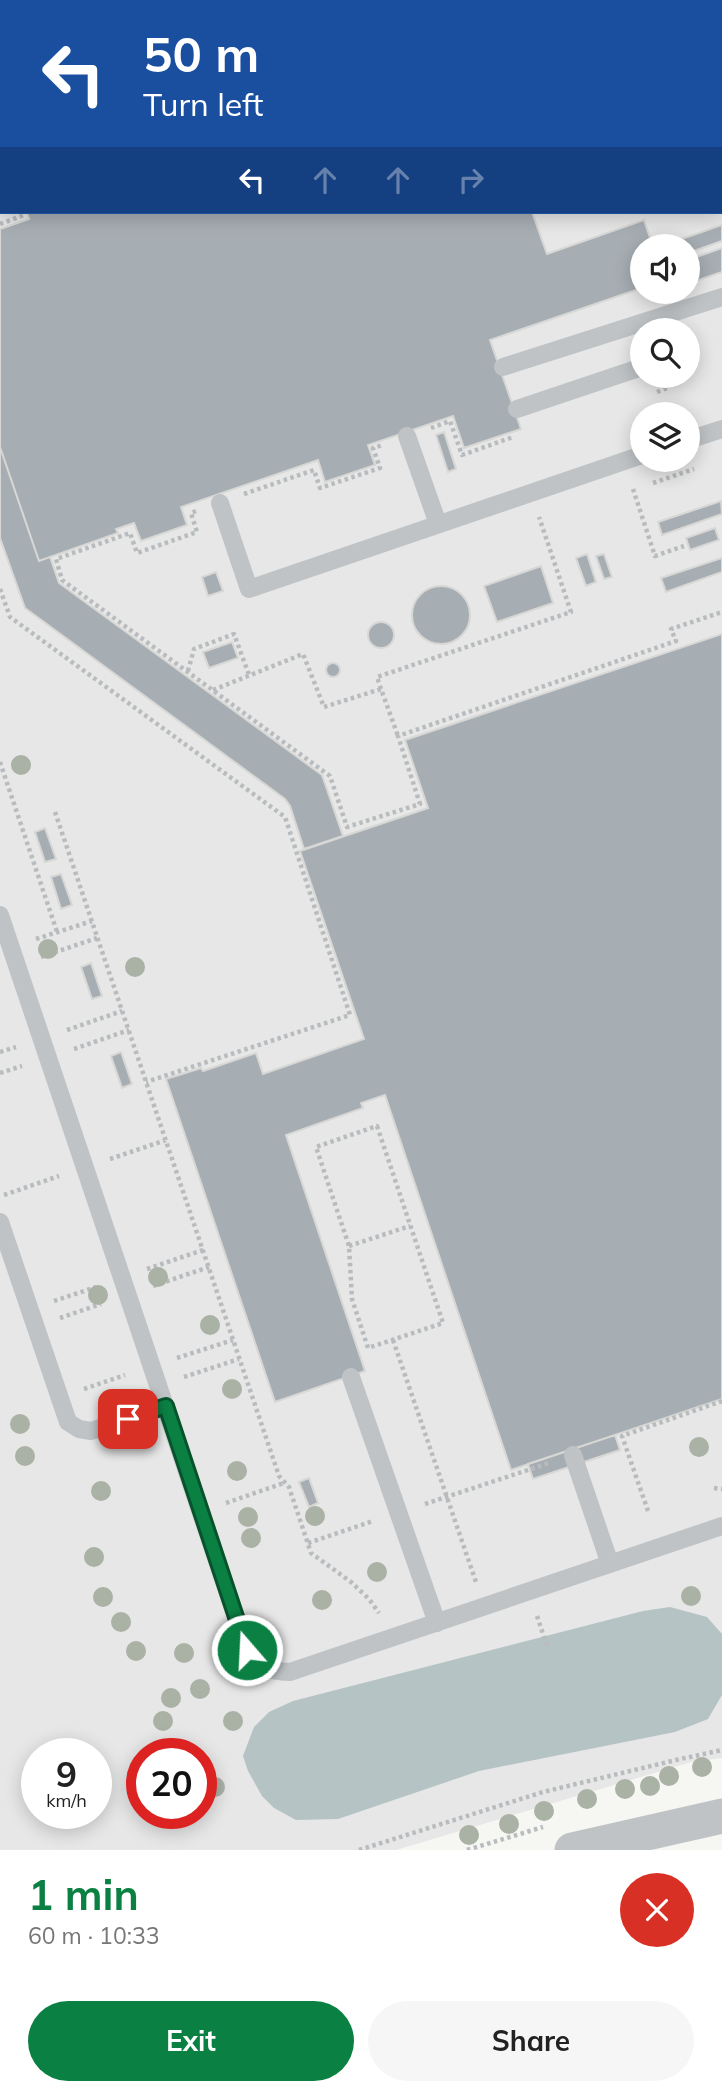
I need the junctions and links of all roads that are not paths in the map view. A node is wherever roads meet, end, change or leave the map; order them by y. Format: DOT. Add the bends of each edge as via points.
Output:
graph roads {
  1 [pos="722,297"];
  2 [pos="668,318"];
  3 [pos="630,331"];
  4 [pos="503,366"];
  5 [pos="630,371"];
  6 [pos="517,409"];
  7 [pos="722,429"];
  8 [pos="407,436"];
  9 [pos="700,436"];
  10 [pos="630,460"];
  11 [pos="220,503"];
  12 [pos="438,524"];
  13 [pos="0,915"];
  14 [pos="0,1222"];
  15 [pos="351,1377"];
  16 [pos="166,1406"];
  17 [pos="573,1455"];
  18 [pos="722,1526"];
  19 [pos="610,1564"];
  20 [pos="437,1623"];
  21 [pos="722,1816"];
  22 [pos="572,1850"];
  1 -- 2 [label="lane"];
  3 -- 4 [label="lane"];
  5 -- 6 [label="lane"];
  7 -- 9 [label="lane"];
  8 -- 12 [label="lane"];
  10 -- 12 [label="lane"];
  11 -- 12 [label="lane" via="249,589"];
  13 -- 16 [label="lane"];
  14 -- 16 [label="lane" via="68,1422 91,1432"];
  15 -- 20 [label="lane"];
  16 -- 20 [label="lane" via="247,1650 257,1663 272,1672 290,1672"];
  17 -- 19 [label="lane"];
  18 -- 19 [label="lane"];
  19 -- 20 [label="lane"];
  21 -- 22 [label="street"];
}
